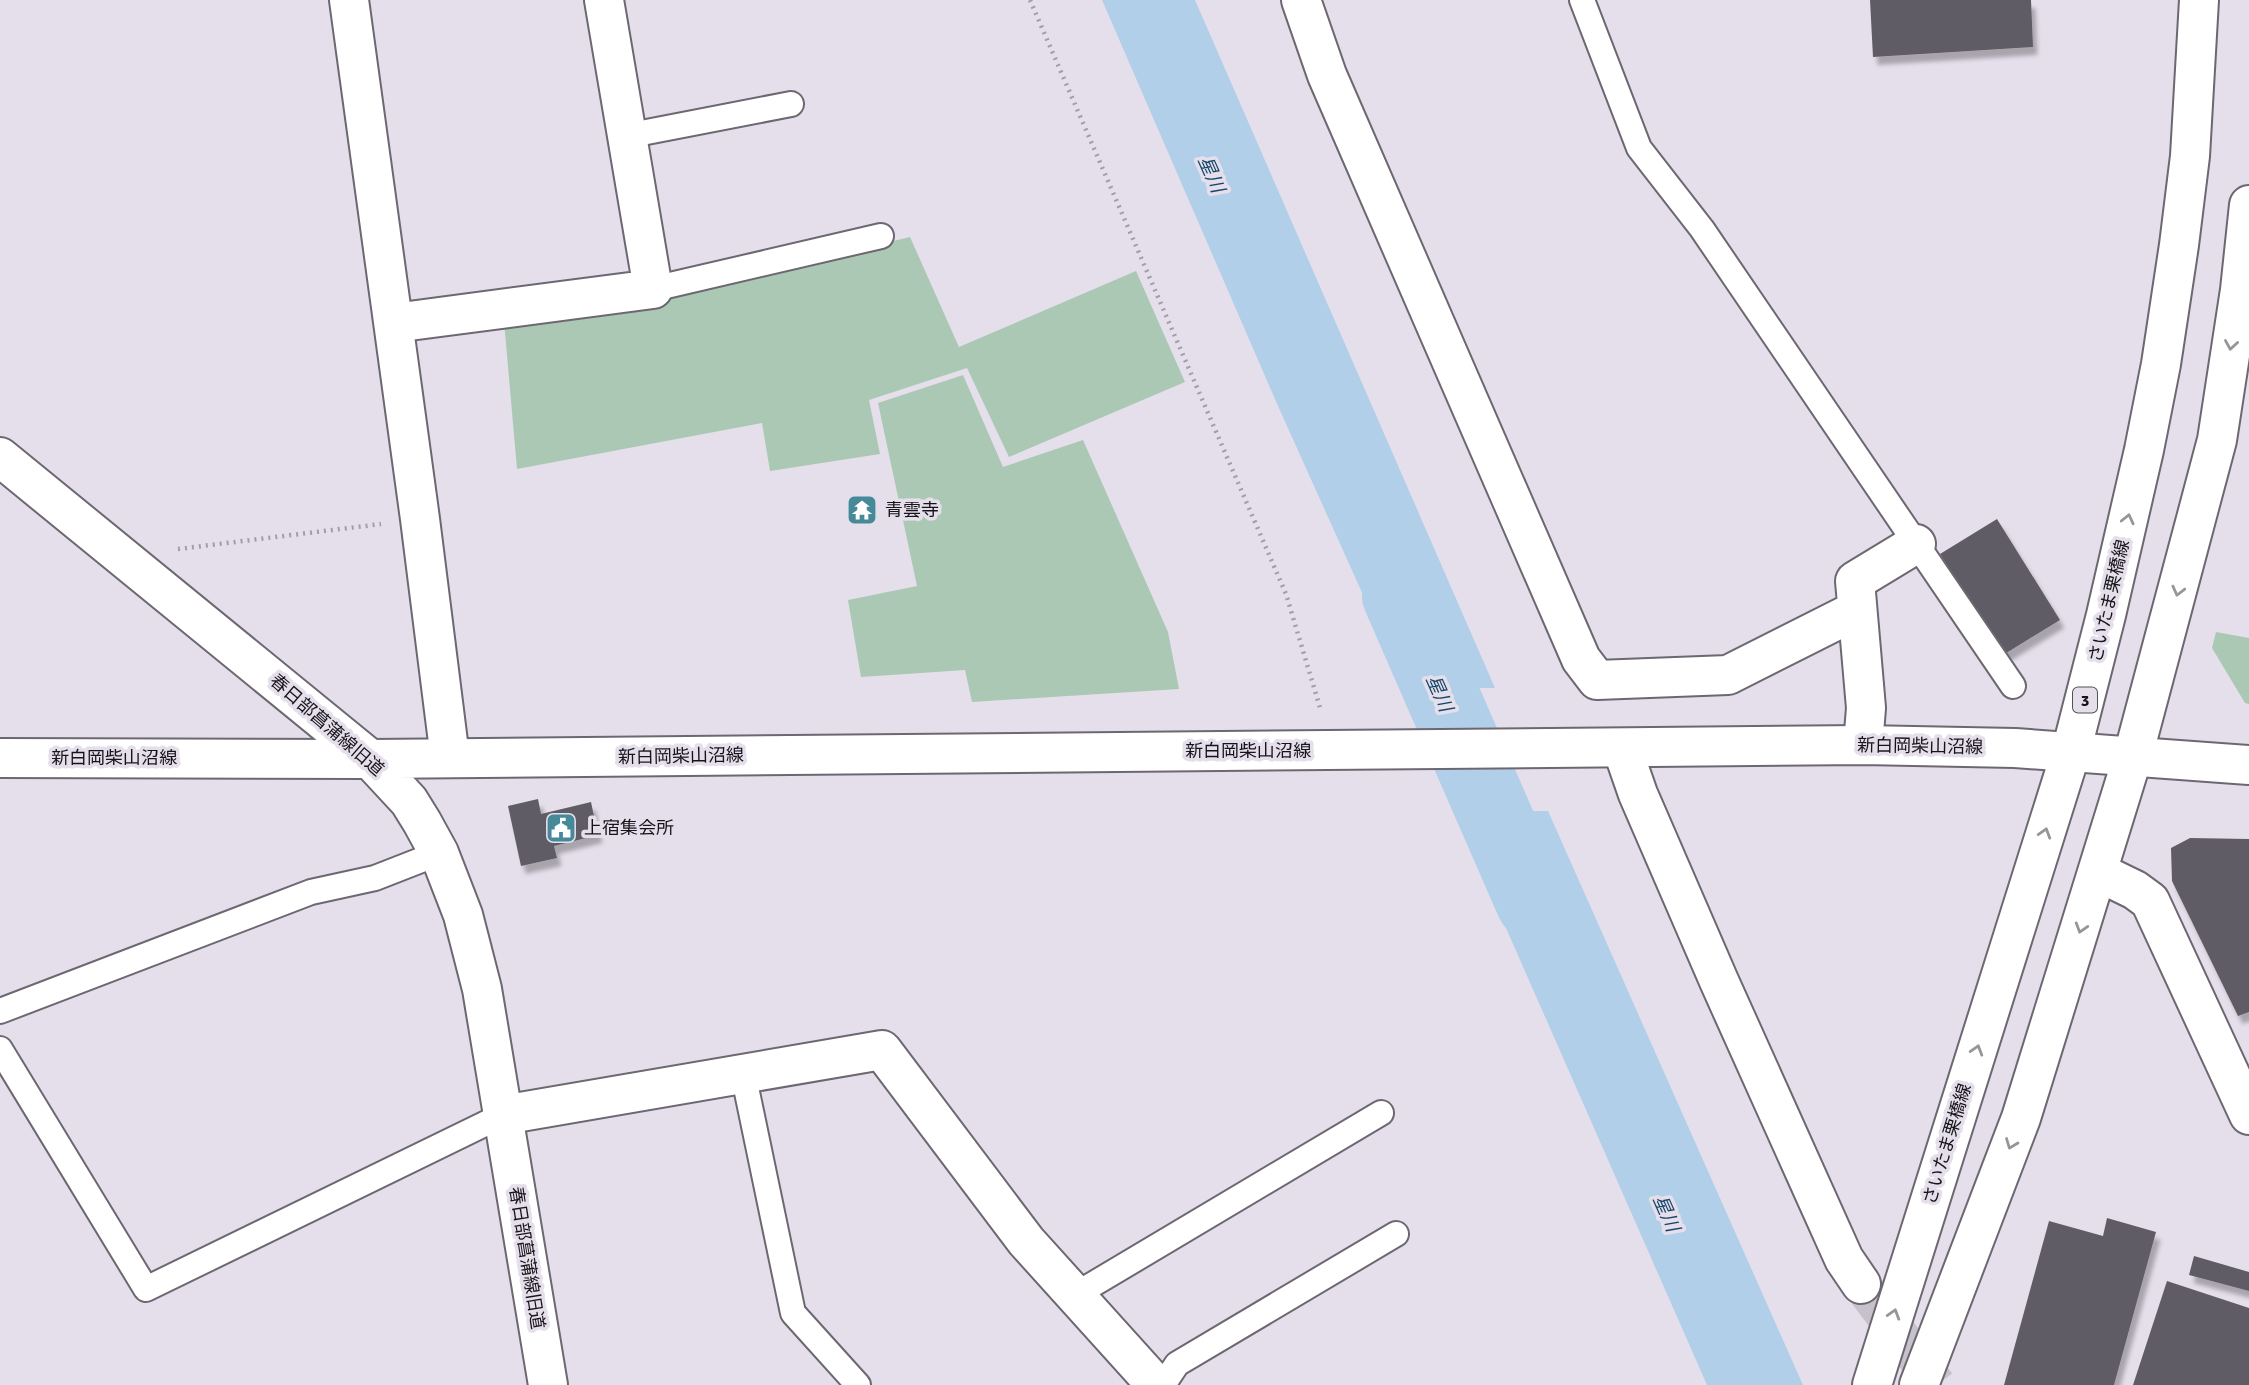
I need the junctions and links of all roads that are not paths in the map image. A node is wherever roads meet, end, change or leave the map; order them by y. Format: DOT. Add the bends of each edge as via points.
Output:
graph roads {
  1 [pos="349,0"];
  2 [pos="604,0"];
  3 [pos="1301,0"];
  4 [pos="1582,0"];
  5 [pos="2199,0"];
  6 [pos="791,104"];
  7 [pos="626,136"];
  8 [pos="2249,205"];
  9 [pos="881,236"];
  10 [pos="653,289"];
  11 [pos="394,323"];
  12 [pos="0,457"];
  13 [pos="1916,544"];
  14 [pos="1857,610"];
  15 [pos="2013,685"];
  16 [pos="1863,745"];
  17 [pos="1607,748"];
  18 [pos="2071,752"];
  19 [pos="2133,756"];
  20 [pos="0,758"];
  21 [pos="450,758"];
  22 [pos="370,759"];
  23 [pos="2249,765"];
  24 [pos="439,853"];
  25 [pos="2098,872"];
  26 [pos="0,1011"];
  27 [pos="0,1049"];
  28 [pos="743,1073"];
  29 [pos="1381,1113"];
  30 [pos="503,1115"];
  31 [pos="2249,1115"];
  32 [pos="1396,1234"];
  33 [pos="1861,1284"];
  34 [pos="1075,1295"];
  35 [pos="1873,1382"];
  36 [pos="548,1385"];
  37 [pos="858,1385"];
  38 [pos="1156,1385"];
  39 [pos="1163,1385"];
  40 [pos="1919,1385"];
  1 -- 11 [label="street"];
  2 -- 7 [label="street"];
  3 -- 14 [label="street" via="1326,75 1581,659 1597,680 1728,675"];
  4 -- 13 [label="lane" via="1639,148 1702,229"];
  18 -- 5 [label="street, さいたま栗橋線 / 3, one-way" via="2161,364 2190,156"];
  6 -- 7 [label="lane"];
  7 -- 10 [label="street"];
  8 -- 19 [label="street, one-way" via="2217,440"];
  9 -- 10 [label="lane"];
  10 -- 11 [label="street"];
  11 -- 21 [label="street"];
  12 -- 22 [label="street, 春日部菖蒲線旧道"];
  13 -- 14 [label="street" via="1855,581"];
  13 -- 15 [label="lane"];
  14 -- 16 [label="street" via="1866,708"];
  16 -- 17 [label="street, 新白岡柴山沼線"];
  16 -- 18 [label="street, 新白岡柴山沼線"];
  17 -- 21 [label="street, 新白岡柴山沼線"];
  17 -- 33 [label="street" via="1638,794 1844,1259"];
  18 -- 19 [label="street, 新白岡柴山沼線"];
  35 -- 18 [label="street, さいたま栗橋線 / 3, one-way"];
  19 -- 23 [label="street, 新白岡柴山沼線"];
  19 -- 25 [label="street"];
  20 -- 22 [label="street, 新白岡柴山沼線"];
  21 -- 22 [label="street, 新白岡柴山沼線"];
  22 -- 24 [label="street, 春日部菖蒲線旧道" via="409,801"];
  24 -- 26 [label="lane" via="375,878 311,892"];
  24 -- 30 [label="street, 春日部菖蒲線旧道" via="463,915 482,989"];
  25 -- 31 [label="street" via="2150,901"];
  25 -- 40 [label="street, one-way" via="2021,1118"];
  27 -- 30 [label="lane" via="146,1289"];
  28 -- 30 [label="street"];
  28 -- 34 [label="street" via="883,1050 1027,1241"];
  28 -- 37 [label="lane" via="793,1313"];
  29 -- 34 [label="lane"];
  30 -- 36 [label="street, 春日部菖蒲線旧道"];
  32 -- 39 [label="lane" via="1177,1364"];
  34 -- 38 [label="street"];
}
